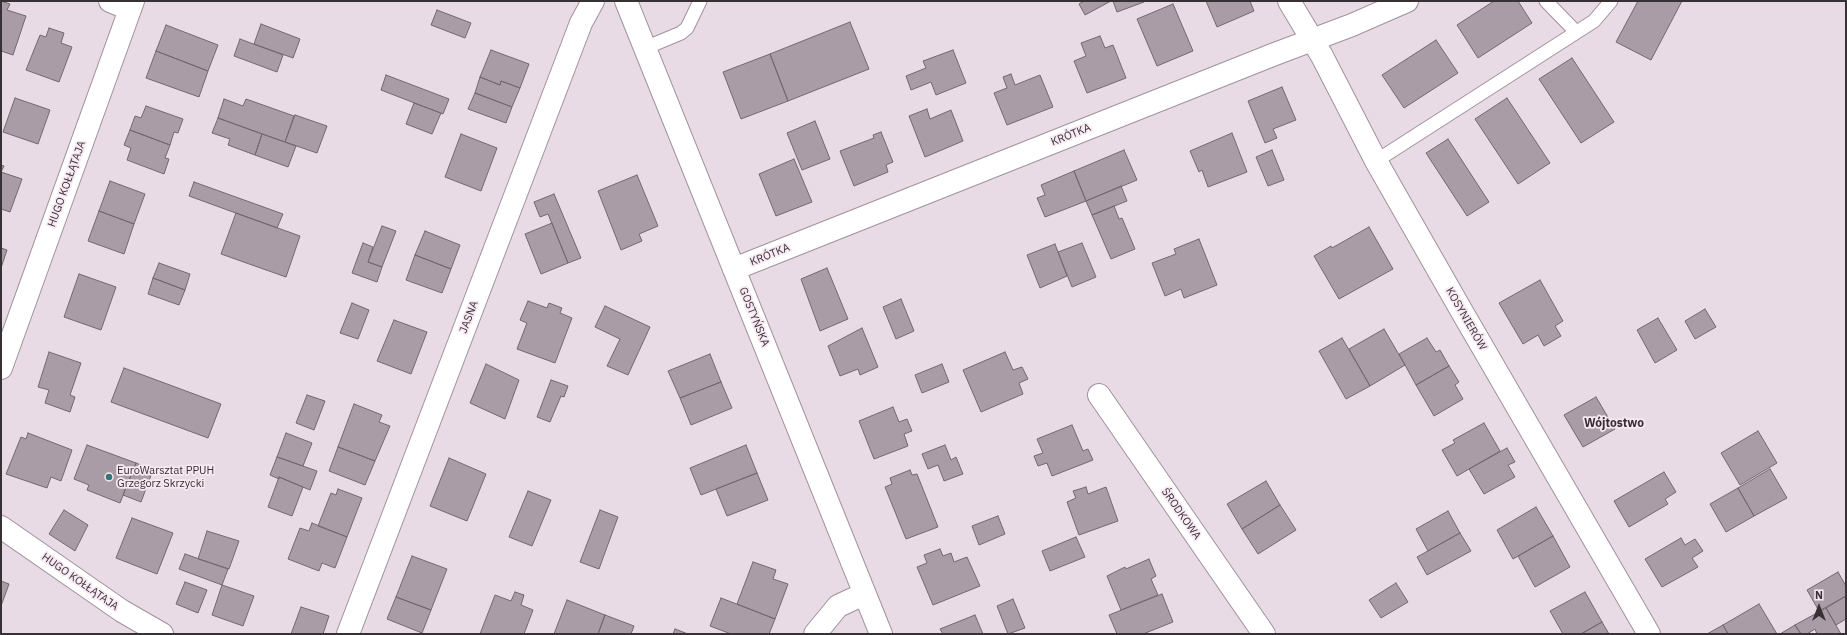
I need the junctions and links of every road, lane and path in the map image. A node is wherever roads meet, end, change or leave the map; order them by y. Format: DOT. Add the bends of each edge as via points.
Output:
graph roads {
  1 [pos="110,1"];
  2 [pos="593,1"];
  3 [pos="626,1"];
  4 [pos="700,1"];
  5 [pos="1289,1"];
  6 [pos="1407,1"];
  7 [pos="1546,1"];
  8 [pos="1611,1"];
  9 [pos="132,5"];
  10 [pos="1576,32"];
  11 [pos="1312,40"];
  12 [pos="645,48"];
  13 [pos="1376,161"];
  14 [pos="734,268"];
  15 [pos="7,332"];
  16 [pos="1,368"];
  17 [pos="1099,395"];
  18 [pos="1,526"];
  19 [pos="864,594"];
  20 [pos="162,634"];
  21 [pos="348,634"];
  22 [pos="815,634"];
  23 [pos="880,634"];
  24 [pos="1264,634"];
  25 [pos="1649,634"];
  1 -- 9 [label="street"];
  2 -- 21 [label="street, JASNA" via="578,31"];
  3 -- 12 [label="street, GOSTYŃSKA"];
  4 -- 12 [label="lane" via="687,28"];
  5 -- 11 [label="street, KOSYNIERÓW"];
  6 -- 11 [label="street, KRÓTKA"];
  7 -- 10 [label="lane"];
  8 -- 10 [label="lane" via="1594,21"];
  9 -- 15 [label="street, HUGO KOŁŁĄTAJA"];
  10 -- 13 [label="lane"];
  11 -- 13 [label="street, KOSYNIERÓW"];
  11 -- 14 [label="street, KRÓTKA"];
  12 -- 14 [label="street, GOSTYŃSKA"];
  13 -- 25 [label="street, KOSYNIERÓW"];
  14 -- 19 [label="street, GOSTYŃSKA"];
  15 -- 16 [label="street, HUGO KOŁŁĄTAJA"];
  17 -- 24 [label="street, ŚRODKOWA"];
  18 -- 20 [label="street, HUGO KOŁŁĄTAJA" via="122,611"];
  19 -- 22 [label="street" via="838,606"];
  19 -- 23 [label="street, GOSTYŃSKA"];
}
